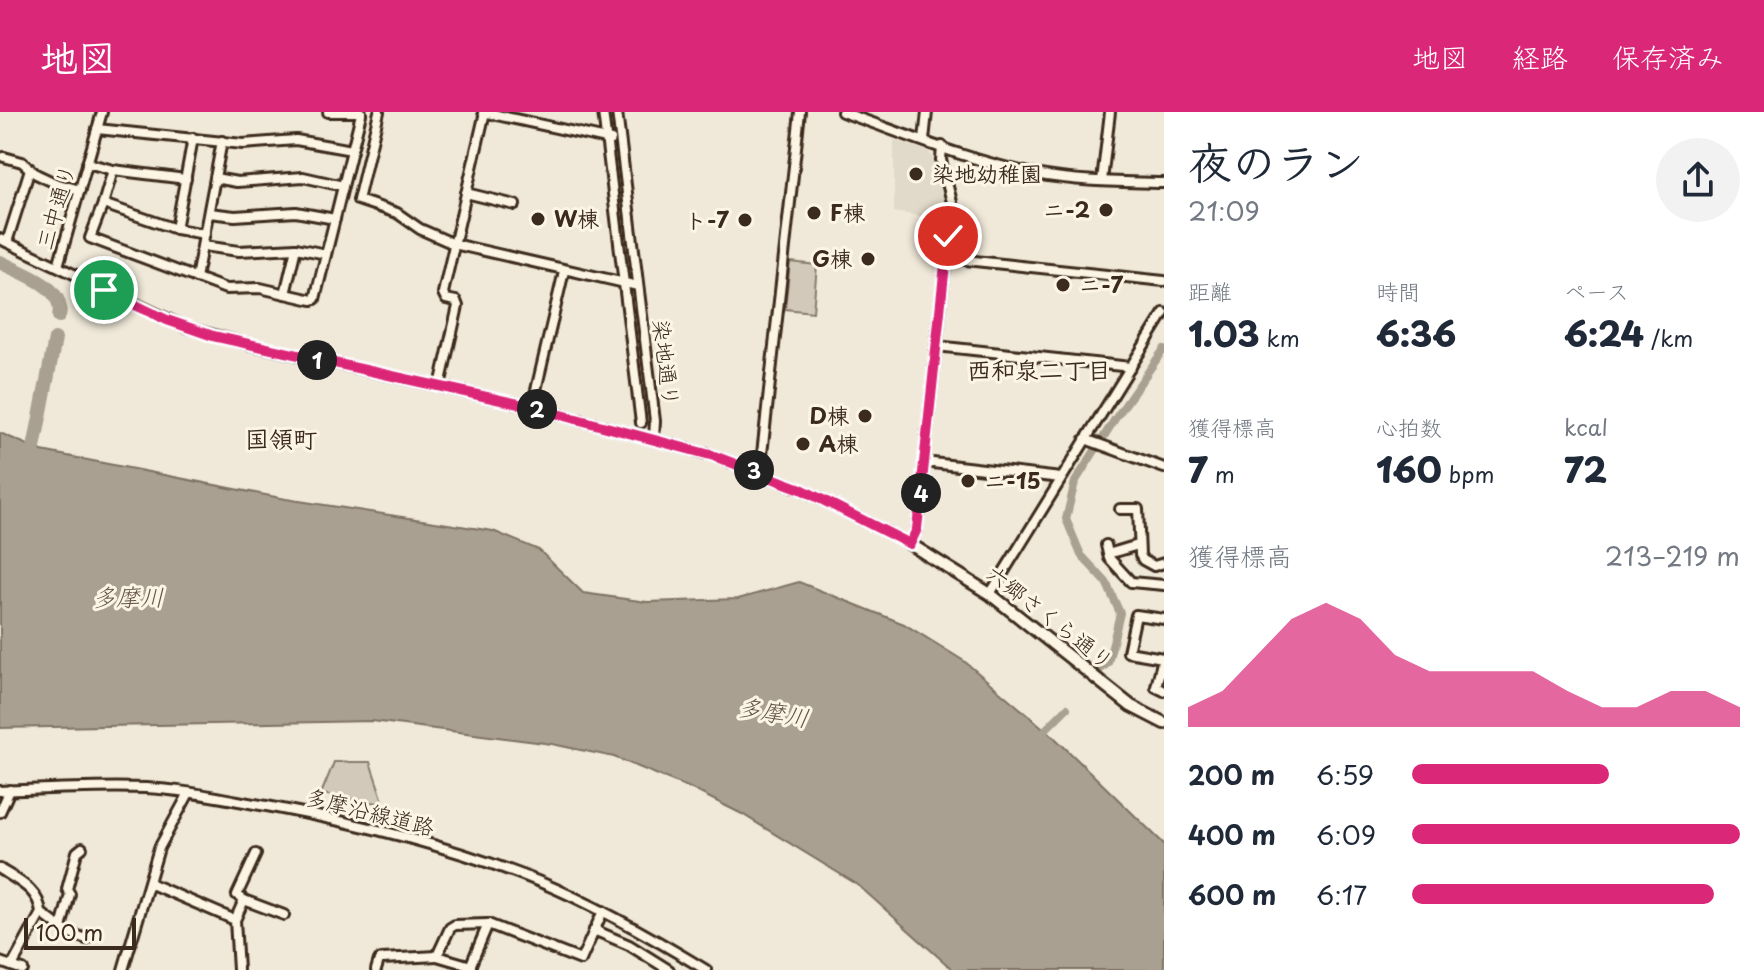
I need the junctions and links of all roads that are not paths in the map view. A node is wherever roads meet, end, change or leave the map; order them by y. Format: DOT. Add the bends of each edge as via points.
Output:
graph roads {
  1 [pos="102,112"];
  2 [pos="328,112"];
  3 [pos="379,112"];
  4 [pos="484,112"];
  5 [pos="603,112"];
  6 [pos="617,112"];
  7 [pos="800,112"];
  8 [pos="842,112"];
  9 [pos="927,112"];
  10 [pos="1110,112"];
  11 [pos="361,113"];
  12 [pos="97,129"];
  13 [pos="193,138"];
  14 [pos="606,140"];
  15 [pos="620,140"];
  16 [pos="924,140"];
  17 [pos="222,141"];
  18 [pos="942,146"];
  19 [pos="352,150"];
  20 [pos="4,157"];
  21 [pos="87,163"];
  22 [pos="30,169"];
  23 [pos="113,170"];
  24 [pos="215,178"];
  25 [pos="186,179"];
  26 [pos="1102,181"];
  27 [pos="1164,183"];
  28 [pos="343,186"];
  29 [pos="80,190"];
  30 [pos="466,193"];
  31 [pos="103,204"];
  32 [pos="515,205"];
  33 [pos="209,213"];
  34 [pos="335,219"];
  35 [pos="176,229"];
  36 [pos="205,234"];
  37 [pos="4,241"];
  38 [pos="454,244"];
  39 [pos="203,246"];
  40 [pos="296,248"];
  41 [pos="326,254"];
  42 [pos="946,258"];
  43 [pos="58,266"];
  44 [pos="564,271"];
  45 [pos="196,278"];
  46 [pos="1164,281"];
  47 [pos="623,284"];
  48 [pos="638,286"];
  49 [pos="285,294"];
  50 [pos="1164,313"];
  51 [pos="936,346"];
  52 [pos="1131,367"];
  53 [pos="440,386"];
  54 [pos="532,407"];
  55 [pos="641,423"];
  56 [pos="654,438"];
  57 [pos="1089,440"];
  58 [pos="924,462"];
  59 [pos="1164,468"];
  60 [pos="760,472"];
  61 [pos="1061,478"];
  62 [pos="1120,509"];
  63 [pos="910,544"];
  64 [pos="1138,545"];
  65 [pos="1164,563"];
  66 [pos="1164,585"];
  67 [pos="990,594"];
  68 [pos="1164,619"];
  69 [pos="1163,654"];
  70 [pos="1164,691"];
  71 [pos="1164,723"];
  72 [pos="10,790"];
  73 [pos="0,791"];
  74 [pos="189,793"];
  75 [pos="0,812"];
  76 [pos="82,848"];
  77 [pos="256,854"];
  78 [pos="0,869"];
  79 [pos="149,883"];
  80 [pos="244,900"];
  81 [pos="603,911"];
  82 [pos="41,913"];
  83 [pos="284,915"];
  84 [pos="235,920"];
  85 [pos="488,924"];
  86 [pos="61,928"];
  87 [pos="594,930"];
  88 [pos="86,939"];
  89 [pos="437,956"];
  90 [pos="0,962"];
  91 [pos="12,966"];
  92 [pos="470,968"];
  93 [pos="23,970"];
  94 [pos="123,970"];
  95 [pos="238,970"];
  96 [pos="376,970"];
  97 [pos="669,970"];
  98 [pos="706,970"];
  1 -- 12 [label="street, 三中通り"];
  2 -- 11 [label="street"];
  3 -- 38 [label="street" via="358,200 397,213"];
  4 -- 14 [label="street"];
  4 -- 30 [label="street"];
  5 -- 14 [label="street"];
  6 -- 15 [label="street, 染地通り"];
  7 -- 60 [label="street"];
  8 -- 16 [label="street"];
  9 -- 16 [label="street"];
  10 -- 26 [label="street"];
  11 -- 19 [label="street"];
  12 -- 13 [label="street"];
  12 -- 21 [label="street, 三中通り"];
  13 -- 17 [label="street"];
  13 -- 25 [label="street"];
  14 -- 15 [label="street"];
  14 -- 47 [label="street"];
  15 -- 48 [label="street, 染地通り"];
  16 -- 18 [label="street"];
  17 -- 19 [label="street" via="296,140"];
  17 -- 24 [label="street"];
  18 -- 26 [label="street" via="1012,169"];
  18 -- 42 [label="street" via="952,202"];
  19 -- 28 [label="street"];
  20 -- 22 [label="street"];
  21 -- 23 [label="street"];
  21 -- 29 [label="street, 三中通り"];
  22 -- 29 [label="street"];
  22 -- 37 [label="street"];
  23 -- 25 [label="street"];
  23 -- 31 [label="street"];
  24 -- 28 [label="street" via="237,182 303,177"];
  24 -- 33 [label="street"];
  25 -- 35 [label="street"];
  26 -- 27 [label="street"];
  28 -- 34 [label="street"];
  29 -- 43 [label="street, 三中通り"];
  30 -- 32 [label="street"];
  30 -- 38 [label="street"];
  31 -- 35 [label="street"];
  31 -- 45 [label="street" via="90,238"];
  33 -- 34 [label="street" via="296,212"];
  33 -- 36 [label="street"];
  34 -- 41 [label="street"];
  35 -- 36 [label="street"];
  36 -- 39 [label="street"];
  37 -- 43 [label="street"];
  38 -- 44 [label="street"];
  38 -- 53 [label="street" via="443,293 458,306"];
  39 -- 40 [label="street" via="239,251"];
  39 -- 45 [label="street"];
  40 -- 41 [label="street"];
  40 -- 49 [label="street"];
  41 -- 49 [label="street" via="315,299"];
  42 -- 46 [label="street"];
  42 -- 51 [label="street"];
  43 -- 53 [label="street" via="185,327"];
  44 -- 47 [label="street"];
  44 -- 54 [label="street"];
  45 -- 49 [label="street" via="226,289"];
  47 -- 48 [label="street"];
  47 -- 55 [label="street"];
  48 -- 56 [label="street, 染地通り"];
  50 -- 52 [label="street"];
  51 -- 52 [label="street"];
  51 -- 58 [label="street"];
  52 -- 57 [label="street"];
  53 -- 54 [label="street"];
  54 -- 56 [label="street"];
  56 -- 60 [label="street, 染地通り"];
  57 -- 59 [label="street"];
  57 -- 61 [label="street"];
  58 -- 61 [label="street"];
  58 -- 63 [label="street" via="917,529"];
  60 -- 63 [label="street, 染地通り"];
  61 -- 67 [label="street"];
  62 -- 64 [label="street" via="1138,509"];
  63 -- 67 [label="main road, 六郷さくら通り"];
  64 -- 65 [label="street" via="1143,560 1154,566"];
  64 -- 66 [label="street" via="1107,550 1131,582"];
  67 -- 71 [label="main road, 六郷さくら通り" via="1131,706"];
  68 -- 69 [label="street" via="1136,615 1128,652"];
  69 -- 70 [label="street" via="1156,687"];
  72 -- 73 [label="street, 多摩沿線道路"];
  72 -- 74 [label="street, 多摩沿線道路" via="147,788"];
  72 -- 75 [label="street"];
  74 -- 79 [label="street" via="159,848"];
  74 -- 81 [label="street, 多摩沿線道路" via="305,813 431,844"];
  76 -- 86 [label="street" via="67,889"];
  77 -- 80 [label="street" via="237,895"];
  78 -- 82 [label="street" via="34,892"];
  79 -- 84 [label="street"];
  79 -- 94 [label="street"];
  80 -- 83 [label="street"];
  80 -- 84 [label="street"];
  81 -- 87 [label="street"];
  81 -- 98 [label="street, 多摩沿線道路"];
  82 -- 86 [label="street"];
  82 -- 91 [label="street"];
  84 -- 95 [label="street"];
  85 -- 87 [label="street" via="581,960"];
  85 -- 89 [label="street" via="450,928"];
  85 -- 92 [label="street"];
  86 -- 88 [label="street"];
  87 -- 97 [label="street"];
  89 -- 92 [label="street"];
  89 -- 96 [label="street" via="382,959"];
  90 -- 91 [label="street"];
  91 -- 93 [label="street"];
}
